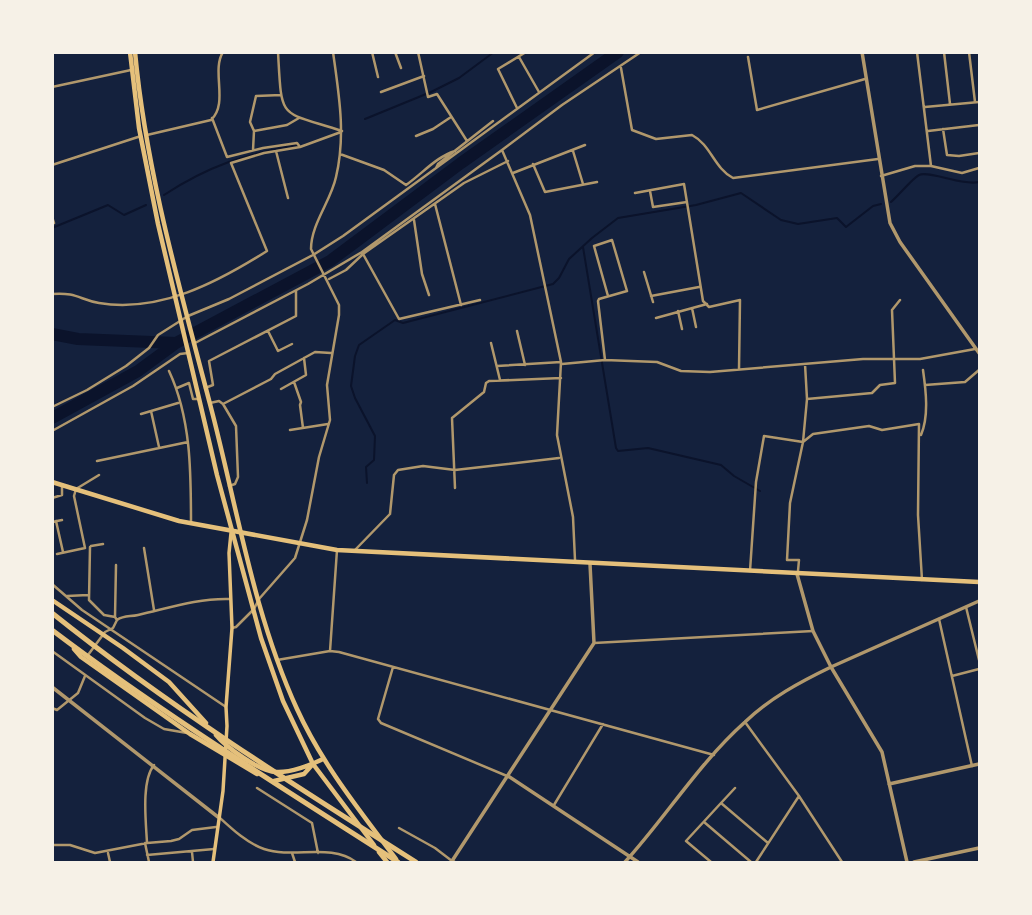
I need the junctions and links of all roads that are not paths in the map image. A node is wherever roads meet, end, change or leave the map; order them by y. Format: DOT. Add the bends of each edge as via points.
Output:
graph roads {
  1 [pos="132,52"];
  2 [pos="223,52"];
  3 [pos="278,52"];
  4 [pos="333,52"];
  5 [pos="372,52"];
  6 [pos="395,52"];
  7 [pos="418,52"];
  8 [pos="526,52"];
  9 [pos="595,52"];
  10 [pos="641,52"];
  11 [pos="862,52"];
  12 [pos="918,52"];
  13 [pos="944,52"];
  14 [pos="970,52"];
  15 [pos="519,57"];
  16 [pos="748,57"];
  17 [pos="621,66"];
  18 [pos="401,68"];
  19 [pos="131,70"];
  20 [pos="424,76"];
  21 [pos="378,77"];
  22 [pos="865,79"];
  23 [pos="52,88"];
  24 [pos="381,92"];
  25 [pos="538,92"];
  26 [pos="281,95"];
  27 [pos="977,102"];
  28 [pos="950,104"];
  29 [pos="925,107"];
  30 [pos="517,108"];
  31 [pos="451,117"];
  32 [pos="212,118"];
  33 [pos="299,118"];
  34 [pos="493,121"];
  35 [pos="979,125"];
  36 [pos="943,130"];
  37 [pos="254,131"];
  38 [pos="342,131"];
  39 [pos="928,131"];
  40 [pos="144,135"];
  41 [pos="416,136"];
  42 [pos="467,141"];
  43 [pos="585,145"];
  44 [pos="300,147"];
  45 [pos="573,149"];
  46 [pos="253,150"];
  47 [pos="502,150"];
  48 [pos="276,151"];
  49 [pos="455,151"];
  50 [pos="979,153"];
  51 [pos="340,154"];
  52 [pos="878,159"];
  53 [pos="508,161"];
  54 [pos="533,164"];
  55 [pos="52,165"];
  56 [pos="931,166"];
  57 [pos="436,168"];
  58 [pos="979,169"];
  59 [pos="513,173"];
  60 [pos="881,176"];
  61 [pos="597,182"];
  62 [pos="583,184"];
  63 [pos="650,191"];
  64 [pos="635,193"];
  65 [pos="288,198"];
  66 [pos="435,204"];
  67 [pos="687,205"];
  68 [pos="52,217"];
  69 [pos="414,218"];
  70 [pos="54,223"];
  71 [pos="362,253"];
  72 [pos="313,254"];
  73 [pos="644,272"];
  74 [pos="324,275"];
  75 [pos="327,280"];
  76 [pos="701,286"];
  77 [pos="296,290"];
  78 [pos="52,295"];
  79 [pos="182,295"];
  80 [pos="429,295"];
  81 [pos="608,296"];
  82 [pos="651,296"];
  83 [pos="175,297"];
  84 [pos="480,300"];
  85 [pos="900,300"];
  86 [pos="653,302"];
  87 [pos="707,304"];
  88 [pos="461,305"];
  89 [pos="692,308"];
  90 [pos="678,311"];
  91 [pos="188,316"];
  92 [pos="656,318"];
  93 [pos="181,321"];
  94 [pos="696,327"];
  95 [pos="682,328"];
  96 [pos="268,331"];
  97 [pos="517,331"];
  98 [pos="491,343"];
  99 [pos="194,344"];
  100 [pos="292,344"];
  101 [pos="188,351"];
  102 [pos="978,351"];
  103 [pos="331,353"];
  104 [pos="304,357"];
  105 [pos="892,359"];
  106 [pos="605,360"];
  107 [pos="562,363"];
  108 [pos="805,364"];
  109 [pos="525,365"];
  110 [pos="497,366"];
  111 [pos="739,370"];
  112 [pos="923,370"];
  113 [pos="979,370"];
  114 [pos="169,371"];
  115 [pos="561,378"];
  116 [pos="500,380"];
  117 [pos="294,382"];
  118 [pos="925,385"];
  119 [pos="177,388"];
  120 [pos="205,388"];
  121 [pos="281,389"];
  122 [pos="201,398"];
  123 [pos="807,399"];
  124 [pos="179,402"];
  125 [pos="210,404"];
  126 [pos="223,404"];
  127 [pos="52,407"];
  128 [pos="151,411"];
  129 [pos="141,414"];
  130 [pos="328,424"];
  131 [pos="303,428"];
  132 [pos="290,430"];
  133 [pos="52,431"];
  134 [pos="919,439"];
  135 [pos="188,442"];
  136 [pos="803,442"];
  137 [pos="159,447"];
  138 [pos="560,458"];
  139 [pos="97,461"];
  140 [pos="455,470"];
  141 [pos="99,475"];
  142 [pos="52,482"];
  143 [pos="62,485"];
  144 [pos="229,486"];
  145 [pos="455,488"];
  146 [pos="76,489"];
  147 [pos="52,498"];
  148 [pos="62,520"];
  149 [pos="54,522"];
  150 [pos="191,523"];
  151 [pos="232,531"];
  152 [pos="242,533"];
  153 [pos="103,544"];
  154 [pos="300,544"];
  155 [pos="90,547"];
  156 [pos="85,548"];
  157 [pos="144,548"];
  158 [pos="337,550"];
  159 [pos="354,551"];
  160 [pos="63,552"];
  161 [pos="57,554"];
  162 [pos="240,558"];
  163 [pos="230,560"];
  164 [pos="576,563"];
  165 [pos="590,564"];
  166 [pos="116,565"];
  167 [pos="750,572"];
  168 [pos="797,574"];
  169 [pos="922,580"];
  170 [pos="979,582"];
  171 [pos="52,584"];
  172 [pos="88,595"];
  173 [pos="67,596"];
  174 [pos="231,599"];
  175 [pos="259,599"];
  176 [pos="52,600"];
  177 [pos="979,601"];
  178 [pos="966,607"];
  179 [pos="154,610"];
  180 [pos="254,610"];
  181 [pos="52,611"];
  182 [pos="116,618"];
  183 [pos="939,619"];
  184 [pos="232,628"];
  185 [pos="109,629"];
  186 [pos="52,630"];
  187 [pos="813,631"];
  188 [pos="594,643"];
  189 [pos="73,647"];
  190 [pos="52,651"];
  191 [pos="330,651"];
  192 [pos="85,660"];
  193 [pos="277,660"];
  194 [pos="979,660"];
  195 [pos="393,667"];
  196 [pos="831,667"];
  197 [pos="979,669"];
  198 [pos="85,676"];
  199 [pos="952,676"];
  200 [pos="52,687"];
  201 [pos="70,700"];
  202 [pos="226,707"];
  203 [pos="52,708"];
  204 [pos="551,710"];
  205 [pos="745,722"];
  206 [pos="604,723"];
  207 [pos="190,734"];
  208 [pos="225,746"];
  209 [pos="225,755"];
  210 [pos="714,755"];
  211 [pos="323,759"];
  212 [pos="313,764"];
  213 [pos="979,764"];
  214 [pos="154,765"];
  215 [pos="972,765"];
  216 [pos="508,776"];
  217 [pos="889,784"];
  218 [pos="257,788"];
  219 [pos="735,788"];
  220 [pos="799,796"];
  221 [pos="721,803"];
  222 [pos="554,805"];
  223 [pos="218,817"];
  224 [pos="704,822"];
  225 [pos="216,827"];
  226 [pos="399,828"];
  227 [pos="146,843"];
  228 [pos="768,843"];
  229 [pos="52,845"];
  230 [pos="979,848"];
  231 [pos="215,849"];
  232 [pos="192,852"];
  233 [pos="107,853"];
  234 [pos="292,853"];
  235 [pos="318,853"];
  236 [pos="147,855"];
  237 [pos="166,855"];
  238 [pos="630,857"];
  239 [pos="453,862"];
  240 [pos="710,862"];
  241 [pos="110,863"];
  242 [pos="149,863"];
  243 [pos="168,863"];
  244 [pos="193,863"];
  245 [pos="213,863"];
  246 [pos="295,863"];
  247 [pos="356,863"];
  248 [pos="387,863"];
  249 [pos="397,863"];
  250 [pos="418,863"];
  251 [pos="625,863"];
  252 [pos="638,863"];
  253 [pos="751,863"];
  254 [pos="756,863"];
  255 [pos="842,863"];
  256 [pos="906,863"];
  257 [pos="914,863"];
  1 -- 19 [label="main road"];
  1 -- 40 [label="main road"];
  2 -- 32 [label="street" via="218,104"];
  3 -- 26 [label="street"];
  4 -- 38 [label="street"];
  5 -- 21 [label="street"];
  6 -- 18 [label="street"];
  7 -- 20 [label="street"];
  8 -- 15 [label="street"];
  9 -- 25 [label="street"];
  10 -- 17 [label="street"];
  11 -- 22 [label="street"];
  12 -- 29 [label="street"];
  13 -- 28 [label="street"];
  14 -- 27 [label="street"];
  15 -- 25 [label="street"];
  15 -- 30 [label="street" via="498,69"];
  16 -- 22 [label="street" via="757,110"];
  17 -- 47 [label="street"];
  17 -- 52 [label="street" via="632,130 656,139 692,135 706,146 723,173 733,178"];
  19 -- 23 [label="street"];
  19 -- 40 [label="main road"];
  20 -- 24 [label="street"];
  20 -- 31 [label="street" via="428,97 437,94"];
  22 -- 52 [label="street"];
  25 -- 30 [label="street"];
  26 -- 33 [label="street" via="287,112"];
  26 -- 37 [label="street" via="256,96 250,122"];
  27 -- 28 [label="street"];
  28 -- 29 [label="street"];
  29 -- 39 [label="street"];
  30 -- 57 [label="street"];
  31 -- 41 [label="street"];
  31 -- 42 [label="street"];
  32 -- 40 [label="street"];
  32 -- 46 [label="street" via="227,158"];
  33 -- 37 [label="street" via="288,125"];
  33 -- 38 [label="street"];
  34 -- 42 [label="street"];
  35 -- 36 [label="street"];
  36 -- 39 [label="street"];
  36 -- 50 [label="street" via="947,155"];
  37 -- 46 [label="street"];
  38 -- 44 [label="street"];
  38 -- 51 [label="street"];
  39 -- 56 [label="street"];
  40 -- 55 [label="street"];
  40 -- 79 [label="main road"];
  40 -- 83 [label="main road"];
  42 -- 49 [label="street"];
  43 -- 45 [label="street"];
  44 -- 46 [label="street" via="297,143"];
  44 -- 48 [label="street"];
  45 -- 54 [label="street"];
  45 -- 62 [label="street"];
  47 -- 53 [label="street"];
  47 -- 71 [label="street"];
  48 -- 65 [label="street"];
  48 -- 79 [label="street" via="231,163 267,251 238,270"];
  49 -- 51 [label="street" via="406,185 384,170"];
  49 -- 57 [label="street"];
  51 -- 72 [label="street" via="336,178 311,243"];
  52 -- 60 [label="street"];
  53 -- 59 [label="street"];
  53 -- 66 [label="street"];
  54 -- 59 [label="street"];
  54 -- 62 [label="street" via="545,192"];
  56 -- 58 [label="street" via="962,173"];
  56 -- 60 [label="street"];
  57 -- 72 [label="street"];
  59 -- 107 [label="street" via="530,215"];
  60 -- 102 [label="street" via="890,223 900,242"];
  61 -- 62 [label="street"];
  63 -- 64 [label="street"];
  63 -- 67 [label="street" via="653,207"];
  63 -- 67 [label="street" via="684,184"];
  66 -- 69 [label="street"];
  66 -- 88 [label="street"];
  67 -- 76 [label="street"];
  68 -- 70 [label="street"];
  69 -- 71 [label="street"];
  69 -- 80 [label="street"];
  71 -- 74 [label="street"];
  71 -- 75 [label="street" via="346,270"];
  71 -- 88 [label="street" via="399,319"];
  72 -- 74 [label="street"];
  72 -- 91 [label="street"];
  73 -- 82 [label="street"];
  74 -- 75 [label="street"];
  74 -- 77 [label="street"];
  75 -- 103 [label="street" via="339,311"];
  76 -- 82 [label="street"];
  76 -- 87 [label="street"];
  77 -- 96 [label="street" via="296,316"];
  77 -- 99 [label="street"];
  78 -- 83 [label="street" via="142,304"];
  79 -- 83 [label="street"];
  79 -- 91 [label="main road"];
  81 -- 81 [label="street" via="594,246 612,240 627,291"];
  81 -- 106 [label="street" via="598,301"];
  82 -- 86 [label="street"];
  83 -- 93 [label="main road"];
  84 -- 88 [label="street"];
  85 -- 105 [label="street" via="892,310"];
  87 -- 89 [label="street"];
  87 -- 111 [label="street" via="740,300"];
  89 -- 90 [label="street"];
  89 -- 94 [label="street"];
  90 -- 92 [label="street"];
  90 -- 95 [label="street"];
  91 -- 93 [label="street"];
  91 -- 99 [label="main road"];
  93 -- 101 [label="main road"];
  93 -- 127 [label="street" via="158,335 126,366"];
  96 -- 100 [label="street" via="278,351"];
  96 -- 120 [label="street" via="209,361 213,384"];
  97 -- 109 [label="street"];
  98 -- 110 [label="street"];
  99 -- 120 [label="main road"];
  101 -- 122 [label="main road"];
  101 -- 133 [label="street"];
  102 -- 105 [label="street"];
  103 -- 104 [label="street"];
  103 -- 130 [label="street"];
  104 -- 117 [label="street" via="306,375"];
  104 -- 126 [label="street"];
  105 -- 108 [label="street"];
  105 -- 123 [label="street" via="895,383 880,385 872,393"];
  106 -- 107 [label="street"];
  106 -- 111 [label="street" via="657,362 681,371"];
  107 -- 109 [label="street"];
  107 -- 115 [label="street"];
  108 -- 111 [label="street"];
  108 -- 123 [label="street"];
  109 -- 110 [label="street"];
  110 -- 116 [label="street"];
  112 -- 118 [label="street"];
  113 -- 118 [label="street" via="965,382"];
  114 -- 119 [label="street"];
  115 -- 116 [label="street"];
  115 -- 138 [label="street"];
  116 -- 140 [label="street" via="486,383 484,392 452,418"];
  117 -- 121 [label="street"];
  117 -- 131 [label="street"];
  118 -- 134 [label="street" via="924,428"];
  119 -- 122 [label="street" via="189,383 194,399"];
  119 -- 124 [label="street"];
  120 -- 125 [label="main road"];
  122 -- 151 [label="main road"];
  123 -- 136 [label="street"];
  124 -- 128 [label="street"];
  124 -- 135 [label="street"];
  125 -- 126 [label="street"];
  125 -- 144 [label="main road"];
  126 -- 144 [label="street" via="236,426 237,477"];
  128 -- 129 [label="street"];
  128 -- 137 [label="street"];
  130 -- 131 [label="street"];
  130 -- 154 [label="street"];
  131 -- 132 [label="street"];
  134 -- 136 [label="street" via="919,424 847,429 813,435"];
  134 -- 169 [label="street"];
  135 -- 137 [label="street"];
  135 -- 150 [label="street"];
  136 -- 167 [label="street" via="764,436"];
  136 -- 168 [label="street" via="790,503 787,560 799,560"];
  137 -- 139 [label="street"];
  138 -- 140 [label="street"];
  138 -- 164 [label="street" via="573,517"];
  140 -- 145 [label="street"];
  140 -- 159 [label="street" via="423,466 398,470 390,514"];
  141 -- 146 [label="street"];
  142 -- 143 [label="main road"];
  143 -- 146 [label="main road"];
  143 -- 147 [label="street" via="62,495"];
  144 -- 152 [label="main road"];
  146 -- 150 [label="main road"];
  146 -- 156 [label="street"];
  148 -- 149 [label="street"];
  149 -- 160 [label="street"];
  150 -- 151 [label="main road"];
  151 -- 152 [label="main road"];
  151 -- 162 [label="main road"];
  151 -- 163 [label="main road"];
  152 -- 154 [label="main road"];
  152 -- 175 [label="main road"];
  153 -- 155 [label="street"];
  154 -- 158 [label="main road"];
  154 -- 175 [label="street" via="295,558"];
  155 -- 156 [label="street"];
  155 -- 172 [label="street"];
  156 -- 160 [label="street"];
  157 -- 179 [label="street"];
  158 -- 159 [label="main road"];
  158 -- 191 [label="street"];
  159 -- 164 [label="main road"];
  160 -- 161 [label="street"];
  162 -- 163 [label="main road"];
  162 -- 180 [label="main road"];
  163 -- 174 [label="main road"];
  164 -- 165 [label="main road"];
  165 -- 167 [label="main road"];
  165 -- 188 [label="street"];
  166 -- 182 [label="street"];
  167 -- 168 [label="main road"];
  168 -- 169 [label="main road"];
  168 -- 187 [label="street"];
  169 -- 170 [label="main road"];
  171 -- 173 [label="street"];
  172 -- 173 [label="street"];
  172 -- 182 [label="street" via="104,615"];
  173 -- 185 [label="street"];
  174 -- 179 [label="street" via="208,598"];
  174 -- 184 [label="main road"];
  175 -- 180 [label="street"];
  175 -- 193 [label="main road"];
  176 -- 208 [label="main road" via="169,682"];
  177 -- 178 [label="street"];
  178 -- 183 [label="street"];
  178 -- 194 [label="street"];
  179 -- 182 [label="street"];
  180 -- 184 [label="street"];
  180 -- 212 [label="main road" via="283,701"];
  181 -- 250 [label="main road" via="209,726"];
  181 -- 250 [label="highway" via="208,727"];
  182 -- 185 [label="street"];
  183 -- 196 [label="street"];
  183 -- 199 [label="street"];
  184 -- 202 [label="main road"];
  185 -- 192 [label="street"];
  185 -- 202 [label="street"];
  186 -- 189 [label="main road"];
  186 -- 249 [label="highway"];
  187 -- 188 [label="street"];
  187 -- 196 [label="street"];
  188 -- 204 [label="street"];
  189 -- 207 [label="main road"];
  189 -- 249 [label="main road" via="198,735"];
  190 -- 198 [label="street"];
  191 -- 193 [label="street"];
  191 -- 195 [label="street"];
  193 -- 211 [label="main road"];
  195 -- 204 [label="street"];
  195 -- 216 [label="street" via="377,719 381,723"];
  196 -- 205 [label="street" via="797,683"];
  196 -- 217 [label="street" via="882,752"];
  197 -- 199 [label="street"];
  198 -- 201 [label="street"];
  198 -- 207 [label="street" via="164,729"];
  199 -- 215 [label="street"];
  200 -- 201 [label="street"];
  201 -- 203 [label="street" via="62,708"];
  201 -- 214 [label="street"];
  202 -- 208 [label="main road"];
  204 -- 206 [label="street"];
  204 -- 216 [label="street"];
  205 -- 210 [label="street"];
  205 -- 220 [label="street"];
  206 -- 210 [label="street"];
  206 -- 222 [label="street"];
  207 -- 209 [label="main road"];
  208 -- 209 [label="main road"];
  208 -- 212 [label="main road" via="272,772"];
  209 -- 212 [label="main road" via="277,782 304,775"];
  209 -- 223 [label="main road"];
  210 -- 238 [label="street"];
  211 -- 212 [label="main road"];
  211 -- 249 [label="main road"];
  212 -- 248 [label="main road"];
  213 -- 215 [label="street"];
  214 -- 223 [label="street"];
  214 -- 227 [label="street" via="148,772"];
  215 -- 217 [label="street"];
  216 -- 222 [label="street"];
  216 -- 239 [label="street"];
  217 -- 256 [label="street"];
  218 -- 235 [label="street" via="312,823"];
  219 -- 221 [label="street"];
  220 -- 228 [label="street"];
  220 -- 255 [label="street"];
  221 -- 224 [label="street"];
  221 -- 228 [label="street"];
  222 -- 238 [label="street"];
  223 -- 225 [label="main road"];
  223 -- 234 [label="street" via="261,848"];
  224 -- 240 [label="street" via="686,841"];
  224 -- 253 [label="street"];
  225 -- 227 [label="street" via="192,830 171,841"];
  225 -- 231 [label="main road"];
  226 -- 239 [label="street"];
  227 -- 233 [label="street"];
  227 -- 236 [label="street"];
  228 -- 254 [label="street"];
  229 -- 233 [label="street"];
  230 -- 257 [label="street"];
  231 -- 232 [label="street"];
  231 -- 245 [label="main road"];
  232 -- 237 [label="street"];
  232 -- 244 [label="street"];
  233 -- 241 [label="street"];
  234 -- 235 [label="street"];
  234 -- 246 [label="street"];
  235 -- 247 [label="street" via="334,852"];
  236 -- 237 [label="street"];
  236 -- 242 [label="street"];
  237 -- 243 [label="street"];
  238 -- 251 [label="street"];
  238 -- 252 [label="street"];
}
